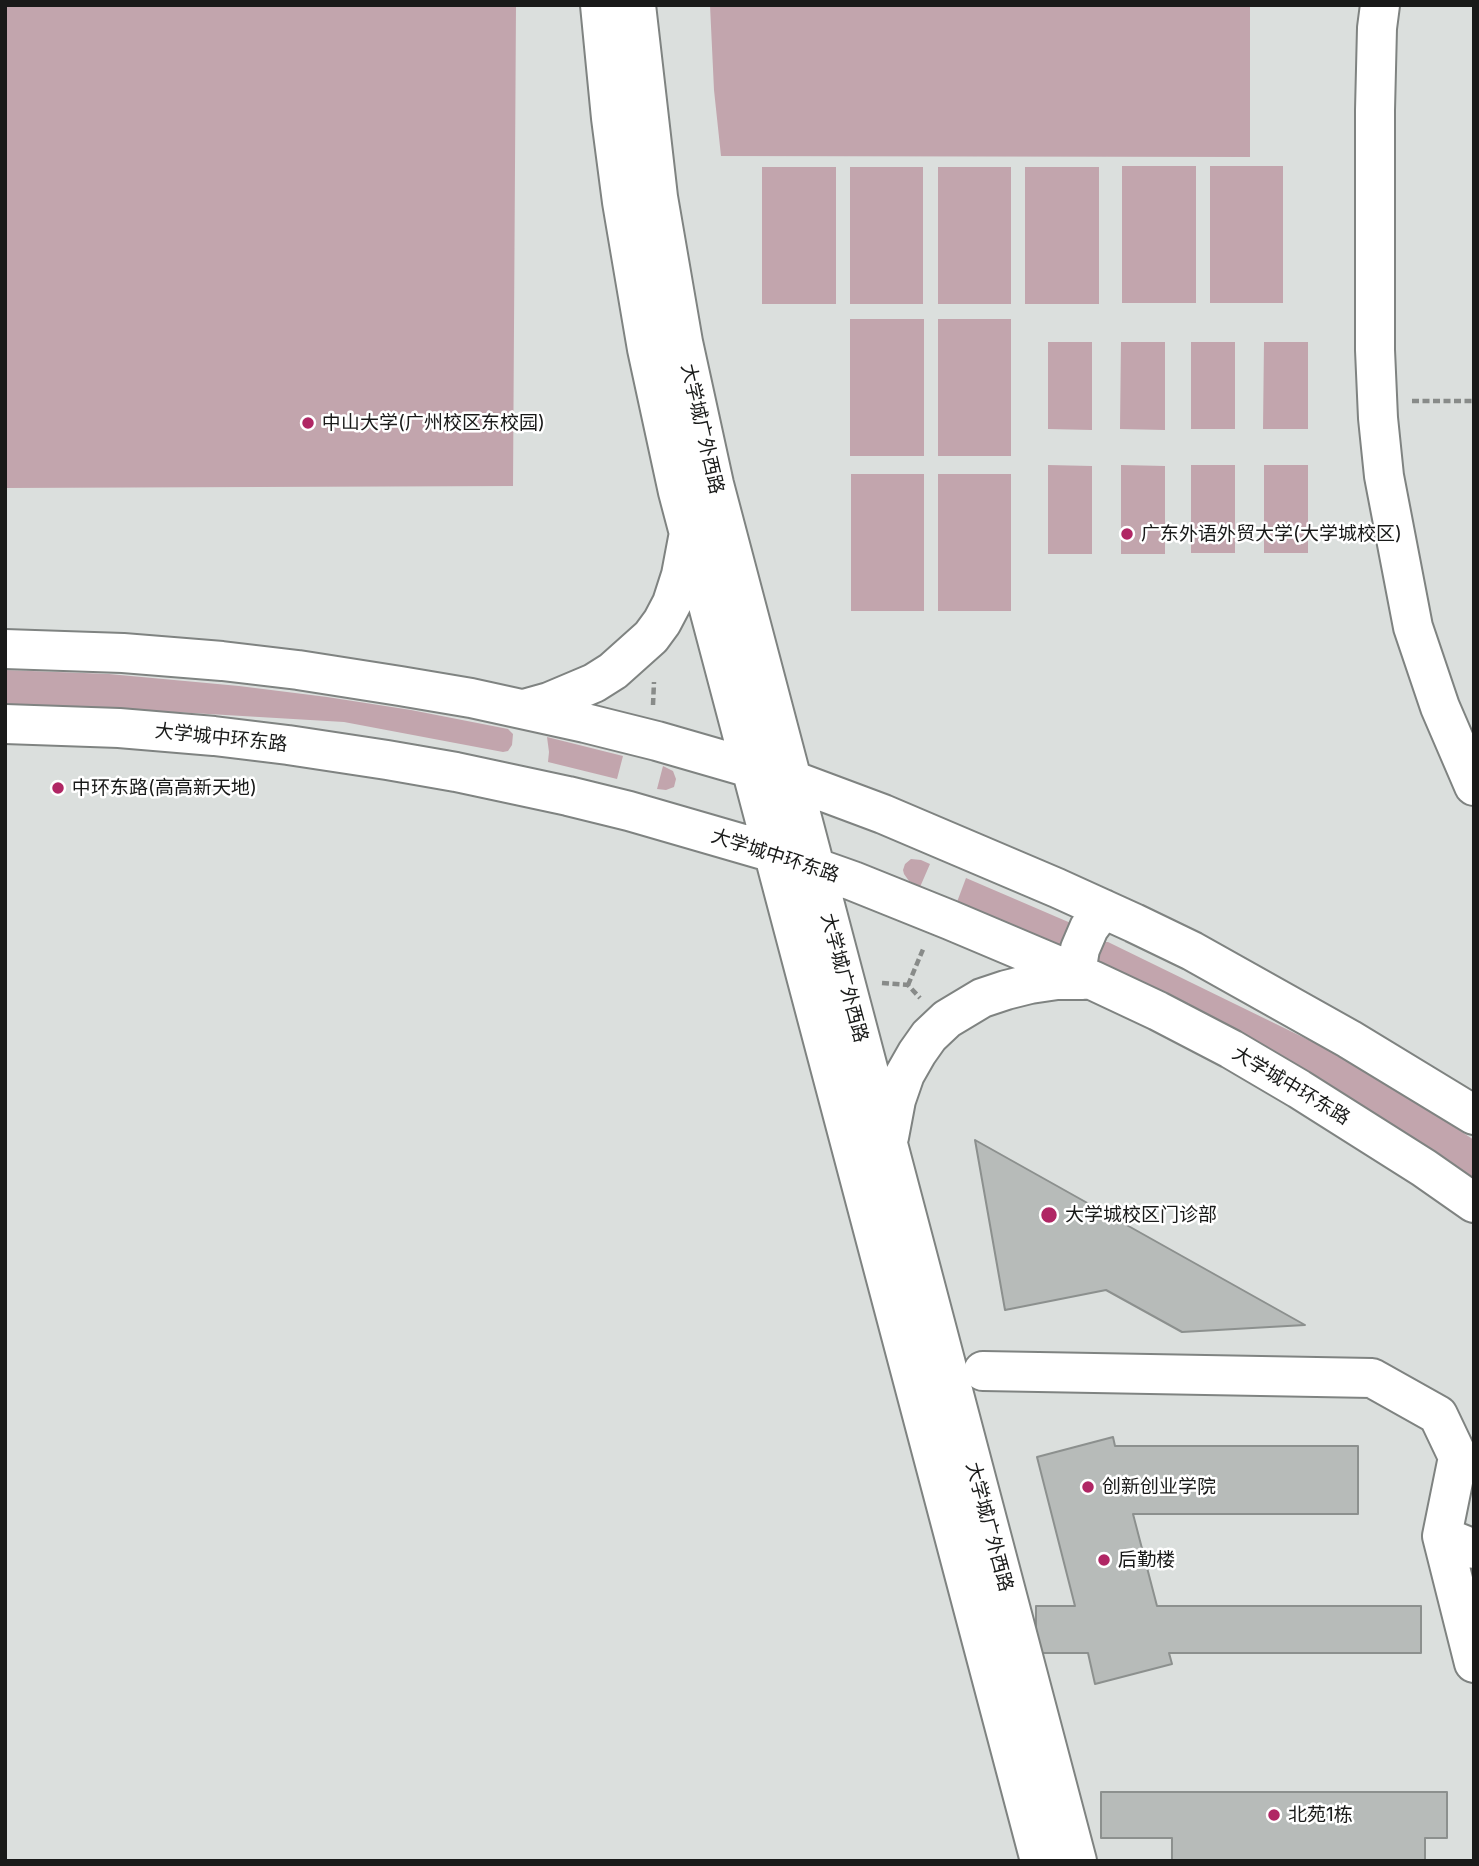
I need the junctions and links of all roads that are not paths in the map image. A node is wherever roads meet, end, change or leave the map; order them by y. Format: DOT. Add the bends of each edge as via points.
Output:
graph roads {
  1 [pos="600,5"];
  2 [pos="636,5"];
  3 [pos="1380,5"];
  4 [pos="689,533"];
  5 [pos="5,649"];
  6 [pos="524,709"];
  7 [pos="5,724"];
  8 [pos="751,768"];
  9 [pos="792,780"];
  10 [pos="1474,786"];
  11 [pos="774,853"];
  12 [pos="815,867"];
  13 [pos="1103,909"];
  14 [pos="1084,977"];
  15 [pos="1474,1115"];
  16 [pos="888,1146"];
  17 [pos="1474,1203"];
  18 [pos="983,1371"];
  19 [pos="1458,1543"];
  20 [pos="1474,1663"];
  21 [pos="1040,1861"];
  22 [pos="1077,1861"];
  1 -- 4 [label="main road, 大学城广外西路" via="622,202 647,349"];
  2 -- 9 [label="main road, 大学城广外西路" via="658,197 683,342 714,484"];
  3 -- 10 [label="main road" via="1375,325 1384,476 1413,627"];
  4 -- 6 [label="main road" via="672,603 651,637 594,683"];
  4 -- 8 [label="main road, 大学城广外西路"];
  5 -- 6 [label="main road" via="123,653 298,670"];
  6 -- 8 [label="main road"];
  7 -- 11 [label="main road, 大学城中环东路" via="214,736 401,762 568,796"];
  8 -- 9 [label="main road"];
  8 -- 11 [label="main road, 大学城广外西路"];
  9 -- 12 [label="main road, 大学城广外西路"];
  9 -- 13 [label="main road"];
  11 -- 12 [label="main road, 大学城中环东路"];
  11 -- 21 [label="main road, 大学城广外西路"];
  12 -- 14 [label="main road, 大学城中环东路"];
  12 -- 16 [label="main road, 大学城广外西路"];
  13 -- 14 [label="main road" via="1088,928 1080,949"];
  13 -- 15 [label="main road" via="1192,951"];
  14 -- 16 [label="main road" via="1006,990 947,1019 929,1036 905,1074"];
  14 -- 17 [label="main road, 大学城中环东路" via="1231,1049"];
  16 -- 22 [label="main road, 大学城广外西路"];
  18 -- 19 [label="main road" via="1372,1378 1438,1415 1458,1457"];
  19 -- 20 [label="main road"];
}
